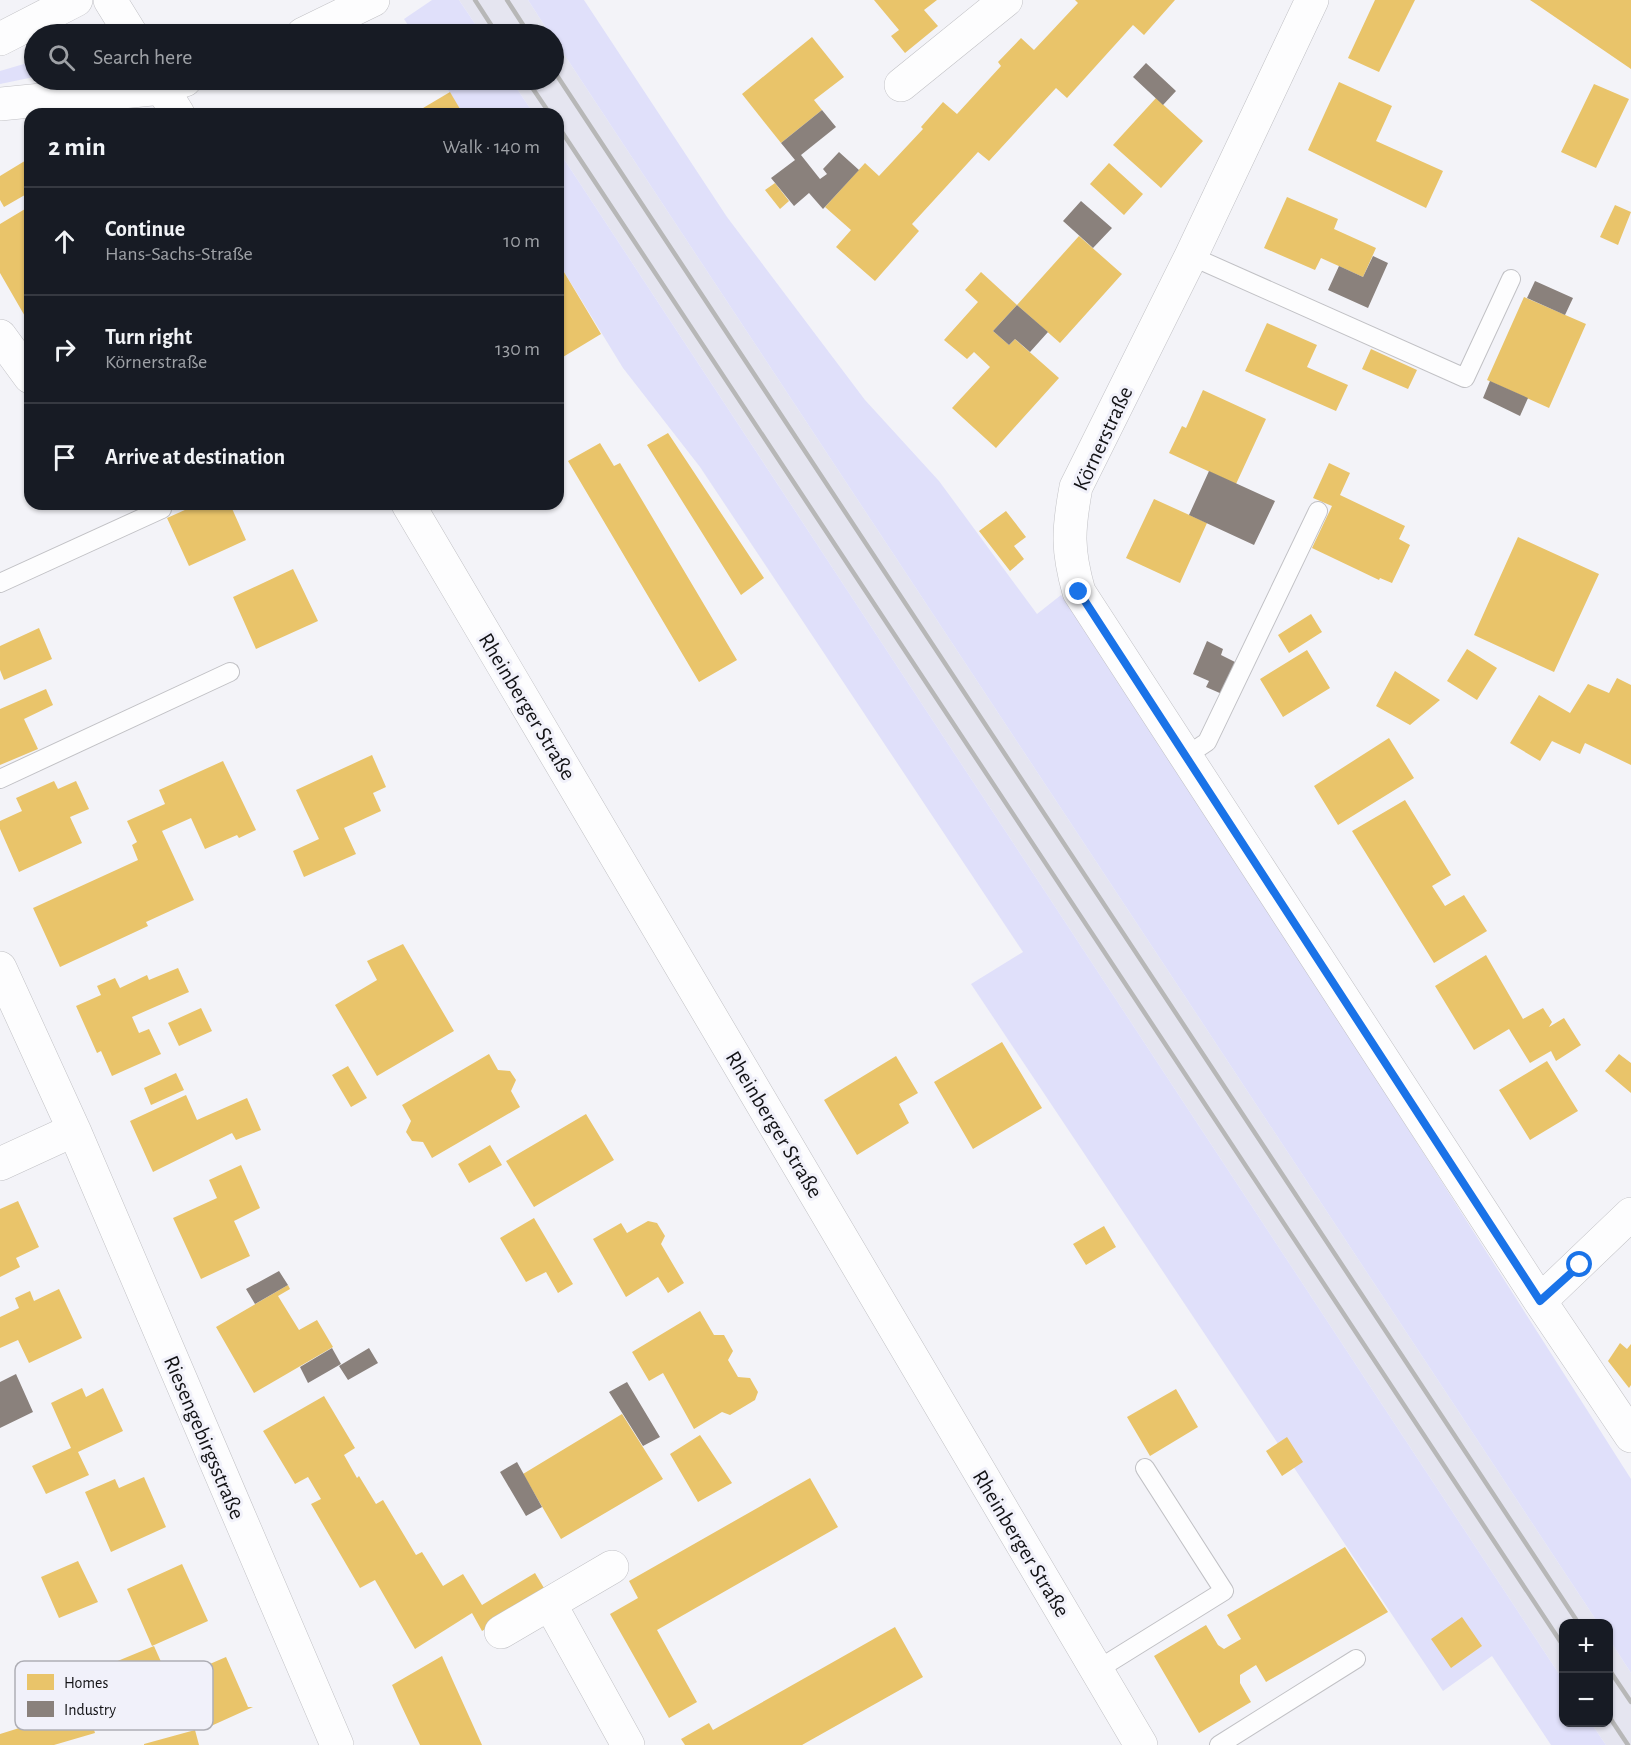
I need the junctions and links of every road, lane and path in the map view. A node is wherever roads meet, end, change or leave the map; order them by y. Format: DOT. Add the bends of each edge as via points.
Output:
graph roads {
  1 [pos="76,0"];
  2 [pos="110,0"];
  3 [pos="372,0"];
  4 [pos="1312,0"];
  5 [pos="997,3"];
  6 [pos="29,24"];
  7 [pos="125,24"];
  8 [pos="323,24"];
  9 [pos="24,27"];
  10 [pos="0,39"];
  11 [pos="901,86"];
  12 [pos="171,90"];
  13 [pos="0,104"];
  14 [pos="1191,255"];
  15 [pos="1511,279"];
  16 [pos="0,336"];
  17 [pos="24,369"];
  18 [pos="160,510"];
  19 [pos="412,510"];
  20 [pos="1318,511"];
  21 [pos="0,583"];
  22 [pos="230,672"];
  23 [pos="1186,756"];
  24 [pos="0,779"];
  25 [pos="0,968"];
  26 [pos="74,1130"];
  27 [pos="0,1164"];
  28 [pos="1631,1214"];
  29 [pos="1540,1301"];
  30 [pos="1631,1436"];
  31 [pos="1145,1468"];
  32 [pos="612,1567"];
  33 [pos="550,1604"];
  34 [pos="501,1632"];
  35 [pos="1356,1659"];
  36 [pos="1097,1670"];
  37 [pos="337,1745"];
  38 [pos="628,1745"];
  39 [pos="1141,1745"];
  40 [pos="1219,1745"];
  1 -- 6 [label="street"];
  2 -- 7 [label="street"];
  3 -- 8 [label="street"];
  4 -- 14 [label="street, Körnerstraße"];
  5 -- 11 [label="street"];
  9 -- 10 [label="street"];
  12 -- 13 [label="street"];
  14 -- 15 [label="lane" via="1465,378"];
  14 -- 23 [label="street, Körnerstraße" via="1077,488 1068,528 1079,592"];
  16 -- 17 [label="street"];
  18 -- 21 [label="lane"];
  19 -- 36 [label="street, Rheinberger Straße"];
  20 -- 23 [label="lane" via="1207,742"];
  22 -- 24 [label="lane"];
  23 -- 29 [label="street, Körnerstraße"];
  25 -- 26 [label="street, Riesengebirgsstraße"];
  26 -- 27 [label="street"];
  26 -- 37 [label="street, Riesengebirgsstraße"];
  28 -- 29 [label="street"];
  29 -- 30 [label="street, Körnerstraße"];
  31 -- 36 [label="lane" via="1224,1591"];
  32 -- 33 [label="street"];
  33 -- 34 [label="street"];
  33 -- 38 [label="street"];
  35 -- 40 [label="lane"];
  36 -- 39 [label="street, Rheinberger Straße"];
}
